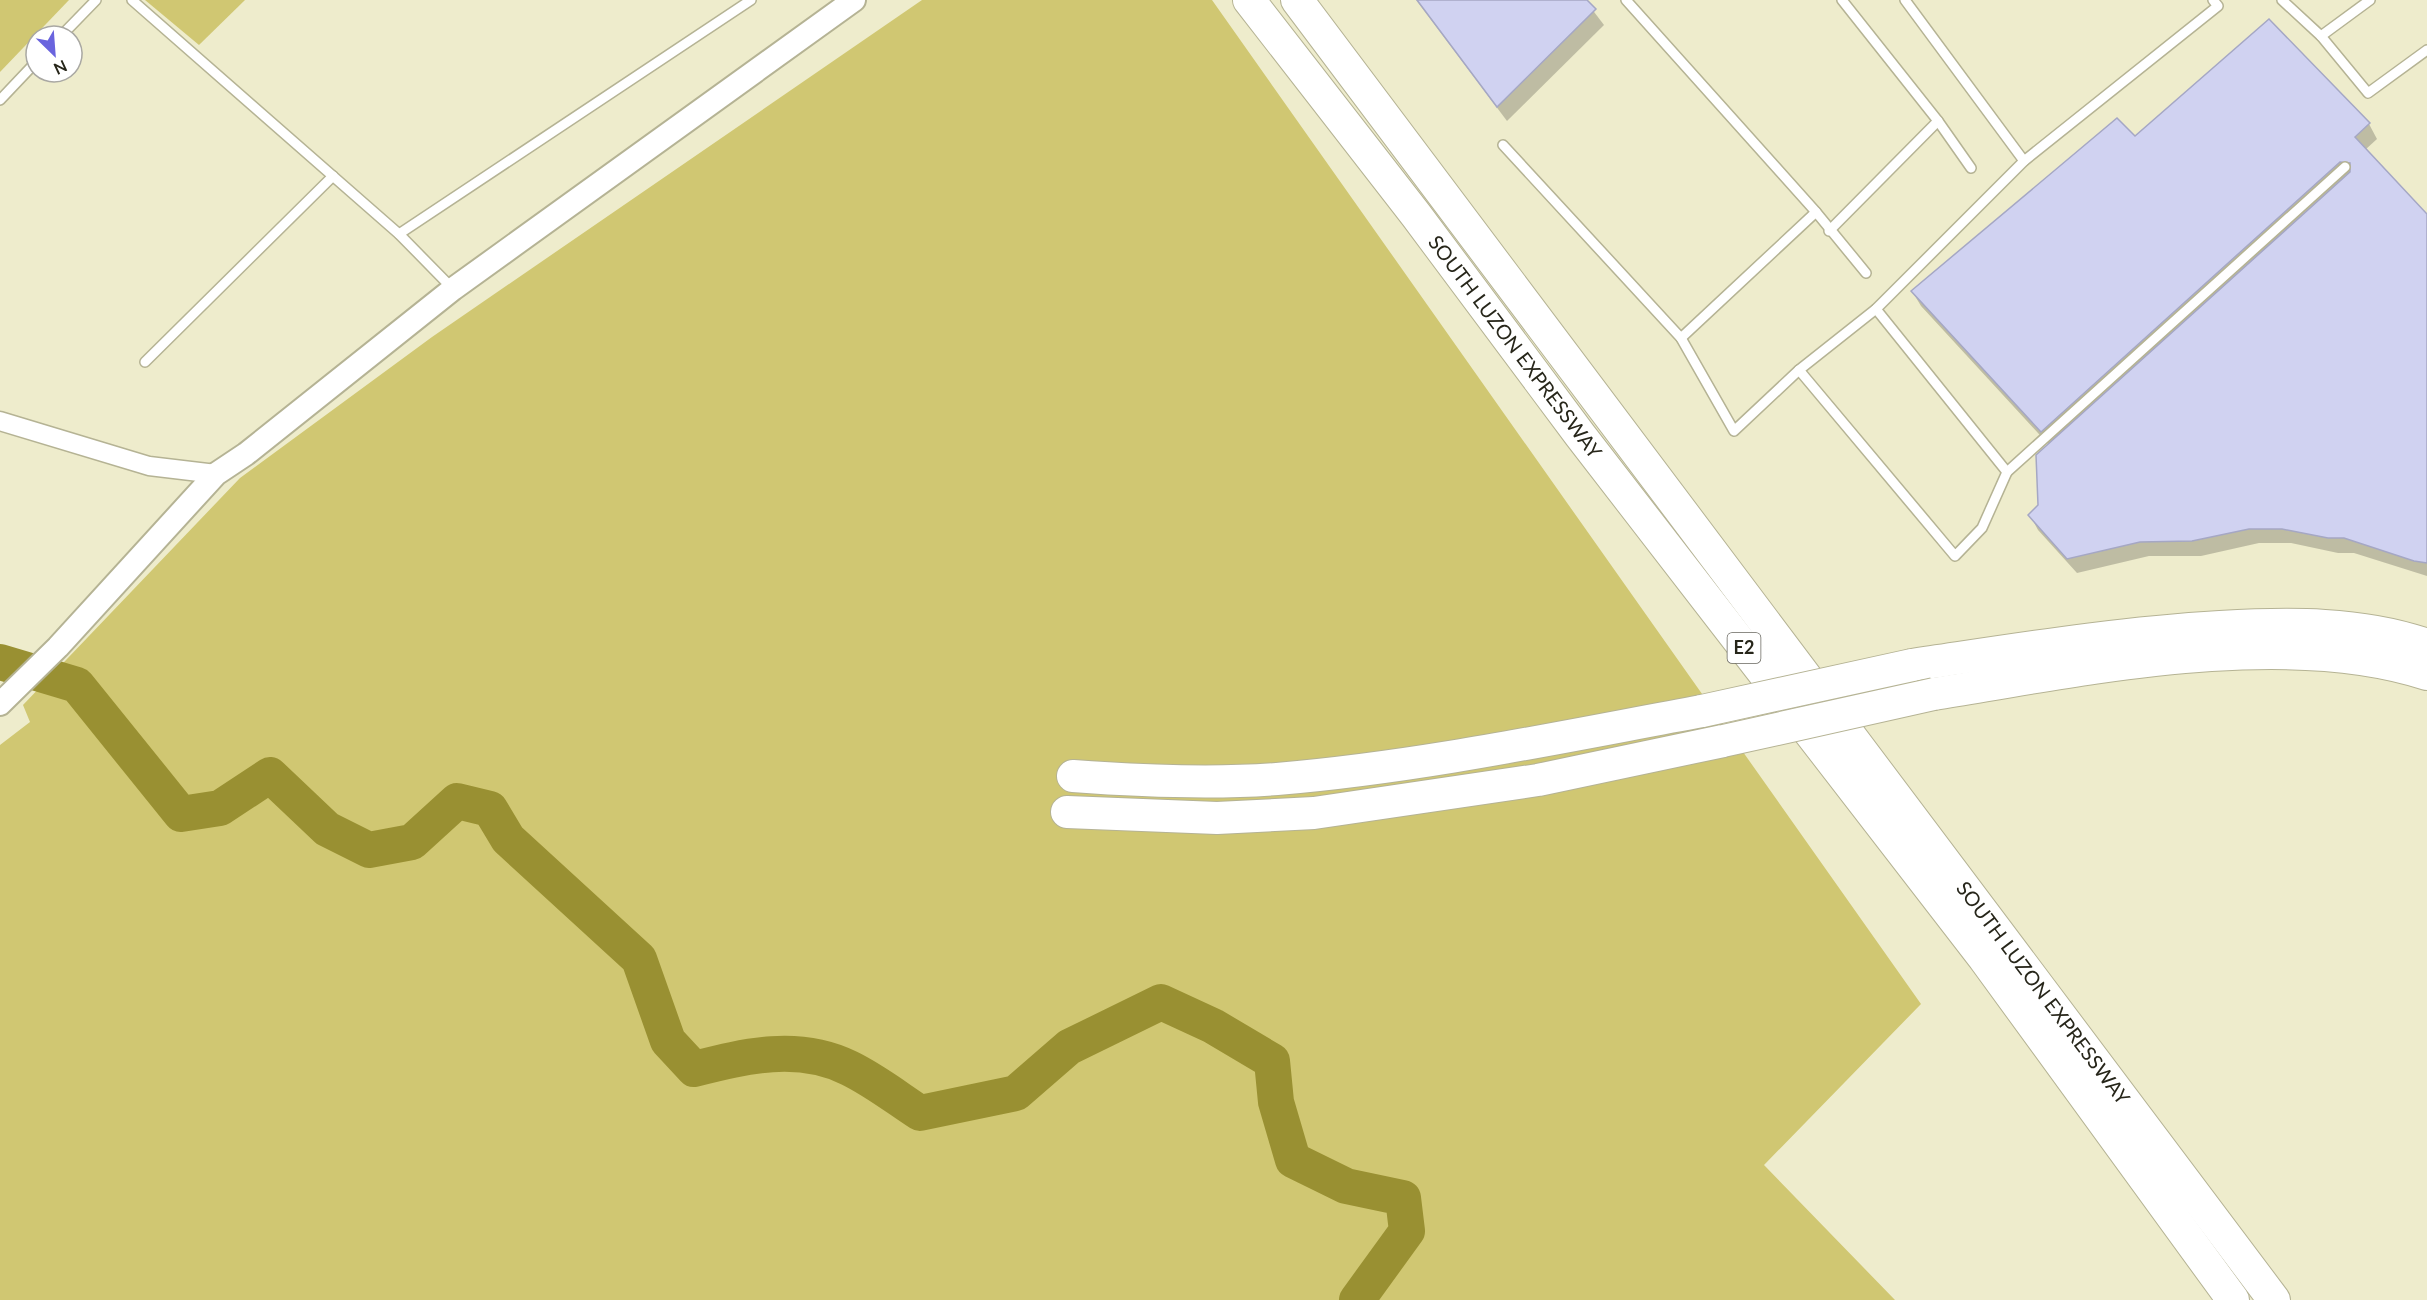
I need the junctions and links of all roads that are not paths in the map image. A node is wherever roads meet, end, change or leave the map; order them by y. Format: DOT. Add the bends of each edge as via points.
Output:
graph roads {
  1 [pos="96,0"];
  2 [pos="132,0"];
  3 [pos="751,0"];
  4 [pos="854,0"];
  5 [pos="1249,0"];
  6 [pos="1297,0"];
  7 [pos="1626,0"];
  8 [pos="1842,0"];
  9 [pos="1905,0"];
  10 [pos="2213,0"];
  11 [pos="2282,0"];
  12 [pos="2370,0"];
  13 [pos="73,24"];
  14 [pos="2321,36"];
  15 [pos="2427,50"];
  16 [pos="24,74"];
  17 [pos="0,99"];
  18 [pos="1938,121"];
  19 [pos="1503,145"];
  20 [pos="2024,161"];
  21 [pos="2345,167"];
  22 [pos="1971,168"];
  23 [pos="333,176"];
  24 [pos="1816,213"];
  25 [pos="1829,231"];
  26 [pos="399,234"];
  27 [pos="1866,273"];
  28 [pos="453,289"];
  29 [pos="1876,309"];
  30 [pos="1681,338"];
  31 [pos="145,362"];
  32 [pos="1799,370"];
  33 [pos="0,422"];
  34 [pos="2007,472"];
  35 [pos="216,474"];
  36 [pos="2427,645"];
  37 [pos="2427,674"];
  38 [pos="0,704"];
  39 [pos="1073,776"];
  40 [pos="1067,812"];
  41 [pos="2233,1300"];
  42 [pos="2274,1300"];
  1 -- 13 [label="lane"];
  2 -- 23 [label="lane"];
  3 -- 26 [label="lane"];
  4 -- 28 [label="street"];
  5 -- 41 [label="highway, SOUTH LUZON EXPRESSWAY / E2" via="1983,958"];
  6 -- 42 [label="highway, SOUTH LUZON EXPRESSWAY / E2"];
  7 -- 24 [label="lane"];
  8 -- 18 [label="lane"];
  9 -- 20 [label="lane"];
  10 -- 20 [label="lane" via="2218,6"];
  11 -- 14 [label="lane"];
  12 -- 14 [label="lane"];
  14 -- 15 [label="lane" via="2368,93"];
  16 -- 17 [label="lane"];
  18 -- 22 [label="lane"];
  18 -- 25 [label="lane"];
  19 -- 30 [label="lane"];
  20 -- 29 [label="lane"];
  21 -- 34 [label="lane"];
  23 -- 26 [label="lane"];
  23 -- 31 [label="lane"];
  24 -- 25 [label="lane"];
  24 -- 30 [label="lane"];
  25 -- 27 [label="lane"];
  26 -- 28 [label="lane"];
  28 -- 35 [label="street"];
  29 -- 32 [label="lane"];
  29 -- 34 [label="lane"];
  30 -- 32 [label="lane" via="1734,431"];
  32 -- 34 [label="lane" via="1954,556 1982,528"];
  33 -- 35 [label="street" via="149,466"];
  35 -- 38 [label="street" via="58,647"];
  36 -- 39 [label="highway, bridge" via="2406,637 2345,628 2267,624 2159,631 1912,665 1702,711 1403,764 1276,779 1200,782"];
  37 -- 40 [label="highway, bridge" via="2394,663 2333,655 2263,653 2167,660 1934,694 1538,780 1314,813 1217,818"];
}
